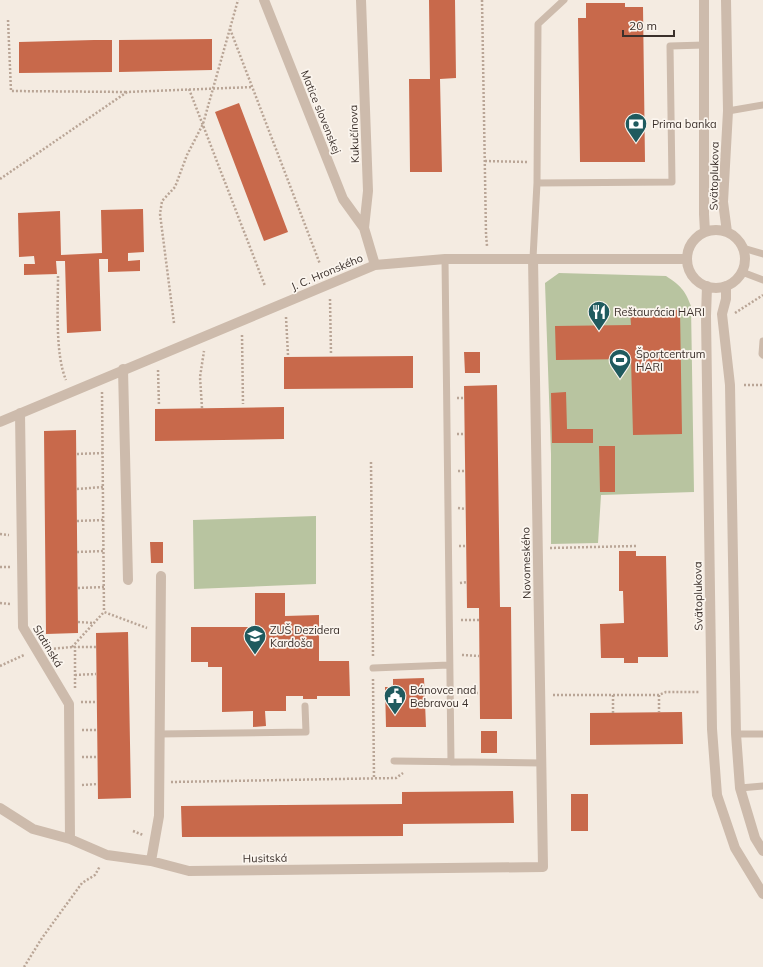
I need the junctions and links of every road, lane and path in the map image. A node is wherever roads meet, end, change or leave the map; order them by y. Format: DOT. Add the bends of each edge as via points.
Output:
graph roads {
  1 [pos="238,0"];
  2 [pos="264,0"];
  3 [pos="361,0"];
  4 [pos="482,0"];
  5 [pos="564,0"];
  6 [pos="704,0"];
  7 [pos="726,0"];
  8 [pos="8,20"];
  9 [pos="230,28"];
  10 [pos="704,45"];
  11 [pos="253,87"];
  12 [pos="213,88"];
  13 [pos="190,89"];
  14 [pos="127,92"];
  15 [pos="763,105"];
  16 [pos="728,112"];
  17 [pos="204,124"];
  18 [pos="484,161"];
  19 [pos="537,162"];
  20 [pos="0,179"];
  21 [pos="537,183"];
  22 [pos="364,228"];
  23 [pos="705,232"];
  24 [pos="727,232"];
  25 [pos="743,248"];
  26 [pos="763,254"];
  27 [pos="533,258"];
  28 [pos="445,259"];
  29 [pos="488,259"];
  30 [pos="687,259"];
  31 [pos="320,264"];
  32 [pos="375,265"];
  33 [pos="742,272"];
  34 [pos="58,276"];
  35 [pos="763,280"];
  36 [pos="265,286"];
  37 [pos="707,286"];
  38 [pos="726,286"];
  39 [pos="763,295"];
  40 [pos="330,299"];
  41 [pos="731,314"];
  42 [pos="286,317"];
  43 [pos="174,323"];
  44 [pos="242,335"];
  45 [pos="763,341"];
  46 [pos="204,350"];
  47 [pos="331,354"];
  48 [pos="288,355"];
  49 [pos="763,355"];
  50 [pos="124,369"];
  51 [pos="158,369"];
  52 [pos="68,384"];
  53 [pos="739,385"];
  54 [pos="763,385"];
  55 [pos="102,392"];
  56 [pos="460,398"];
  57 [pos="464,398"];
  58 [pos="243,404"];
  59 [pos="159,406"];
  60 [pos="202,408"];
  61 [pos="20,413"];
  62 [pos="0,422"];
  63 [pos="461,434"];
  64 [pos="465,434"];
  65 [pos="103,453"];
  66 [pos="76,454"];
  67 [pos="371,462"];
  68 [pos="103,487"];
  69 [pos="77,489"];
  70 [pos="103,520"];
  71 [pos="77,521"];
  72 [pos="636,546"];
  73 [pos="538,548"];
  74 [pos="104,551"];
  75 [pos="78,552"];
  76 [pos="161,576"];
  77 [pos="128,580"];
  78 [pos="463,582"];
  79 [pos="467,582"];
  80 [pos="104,587"];
  81 [pos="78,588"];
  82 [pos="104,612"];
  83 [pos="78,622"];
  84 [pos="95,622"];
  85 [pos="147,628"];
  86 [pos="90,647"];
  87 [pos="96,647"];
  88 [pos="449,665"];
  89 [pos="373,668"];
  90 [pos="96,674"];
  91 [pos="75,675"];
  92 [pos="75,689"];
  93 [pos="699,692"];
  94 [pos="659,694"];
  95 [pos="540,695"];
  96 [pos="613,695"];
  97 [pos="91,702"];
  98 [pos="97,702"];
  99 [pos="305,706"];
  100 [pos="659,712"];
  101 [pos="613,713"];
  102 [pos="91,730"];
  103 [pos="97,730"];
  104 [pos="159,734"];
  105 [pos="736,734"];
  106 [pos="763,734"];
  107 [pos="92,757"];
  108 [pos="98,757"];
  109 [pos="394,761"];
  110 [pos="450,762"];
  111 [pos="542,763"];
  112 [pos="411,773"];
  113 [pos="374,779"];
  114 [pos="159,782"];
  115 [pos="92,784"];
  116 [pos="98,784"];
  117 [pos="763,786"];
  118 [pos="740,788"];
  119 [pos="0,808"];
  120 [pos="70,838"];
  121 [pos="763,852"];
  122 [pos="107,855"];
  123 [pos="151,861"];
  124 [pos="543,867"];
  125 [pos="763,894"];
  126 [pos="24,967"];
  1 -- 9 [label="path"];
  2 -- 22 [label="street, Matice slovenskej" via="343,199"];
  3 -- 22 [label="street, Kukučínova" via="368,191"];
  4 -- 18 [label="path"];
  5 -- 19 [label="lane" via="538,24"];
  6 -- 10 [label="street, Svätoplukova"];
  7 -- 16 [label="street, Svätoplukova"];
  8 -- 14 [label="path" via="11,91"];
  9 -- 11 [label="path"];
  9 -- 12 [label="path"];
  10 -- 21 [label="lane" via="670,46 672,182"];
  10 -- 23 [label="street, Svätoplukova"];
  11 -- 12 [label="path"];
  11 -- 31 [label="path"];
  12 -- 13 [label="path"];
  12 -- 17 [label="path"];
  13 -- 14 [label="path"];
  13 -- 17 [label="path"];
  14 -- 20 [label="path"];
  15 -- 16 [label="lane"];
  16 -- 24 [label="street, Svätoplukova" via="723,202"];
  17 -- 36 [label="path"];
  17 -- 43 [label="path" via="187,155 175,186 162,201 160,214"];
  18 -- 19 [label="path"];
  18 -- 29 [label="path"];
  19 -- 21 [label="lane"];
  21 -- 27 [label="lane"];
  22 -- 32 [label="street, Kukučínova"];
  23 -- 24 [label="street"];
  23 -- 30 [label="street" via="694,240"];
  24 -- 25 [label="street" via="739,241"];
  25 -- 26 [label="lane"];
  25 -- 33 [label="street" via="745,260"];
  27 -- 29 [label="street, J. C. Hronského"];
  27 -- 30 [label="street, J. C. Hronského"];
  27 -- 73 [label="street, Novomeského"];
  28 -- 29 [label="street, J. C. Hronského"];
  28 -- 32 [label="street, J. C. Hronského"];
  28 -- 88 [label="lane"];
  30 -- 37 [label="street" via="692,276"];
  32 -- 50 [label="street, J. C. Hronského"];
  33 -- 35 [label="lane"];
  33 -- 38 [label="street"];
  34 -- 52 [label="path" via="61,370"];
  37 -- 38 [label="street"];
  37 -- 125 [label="street, Svätoplukova" via="712,729 717,795 735,848"];
  38 -- 105 [label="street" via="722,314 730,385"];
  39 -- 41 [label="path"];
  40 -- 47 [label="path"];
  42 -- 48 [label="path"];
  44 -- 58 [label="path"];
  45 -- 49 [label="lane"];
  46 -- 60 [label="path" via="200,377"];
  50 -- 61 [label="street, J. C. Hronského"];
  50 -- 77 [label="street"];
  51 -- 59 [label="path"];
  53 -- 54 [label="path"];
  55 -- 65 [label="path"];
  56 -- 57 [label="path"];
  61 -- 62 [label="street, J. C. Hronského"];
  61 -- 120 [label="street, Slatinská" via="23,627 69,704"];
  63 -- 64 [label="path"];
  65 -- 66 [label="path"];
  65 -- 68 [label="path"];
  67 -- 89 [label="path"];
  68 -- 69 [label="path"];
  68 -- 70 [label="path"];
  70 -- 71 [label="path"];
  70 -- 74 [label="path"];
  72 -- 73 [label="path"];
  73 -- 95 [label="street, Novomeského"];
  74 -- 75 [label="path"];
  74 -- 80 [label="path"];
  76 -- 104 [label="street"];
  78 -- 79 [label="path"];
  80 -- 81 [label="path"];
  80 -- 82 [label="path"];
  82 -- 84 [label="path"];
  82 -- 85 [label="path"];
  83 -- 84 [label="path"];
  84 -- 91 [label="path" via="74,647"];
  86 -- 87 [label="path"];
  88 -- 89 [label="lane"];
  88 -- 110 [label="lane"];
  89 -- 113 [label="path"];
  90 -- 91 [label="path"];
  91 -- 92 [label="path"];
  93 -- 94 [label="path"];
  94 -- 96 [label="path"];
  94 -- 100 [label="path"];
  95 -- 96 [label="path"];
  95 -- 111 [label="street, Novomeského"];
  96 -- 101 [label="path"];
  97 -- 98 [label="path"];
  99 -- 104 [label="lane" via="306,732"];
  102 -- 103 [label="path"];
  104 -- 114 [label="street"];
  105 -- 106 [label="lane"];
  105 -- 118 [label="street"];
  107 -- 108 [label="path"];
  109 -- 110 [label="lane"];
  110 -- 111 [label="lane"];
  111 -- 124 [label="street, Novomeského"];
  112 -- 113 [label="path" via="403,773 396,778"];
  113 -- 114 [label="path"];
  114 -- 123 [label="street" via="159,816"];
  115 -- 116 [label="path"];
  117 -- 118 [label="lane"];
  118 -- 121 [label="street" via="755,838"];
  119 -- 120 [label="street, Husitská" via="33,829"];
  120 -- 122 [label="street, Husitská"];
  122 -- 123 [label="street, Husitská"];
  122 -- 126 [label="path" via="95,875 82,883"];
  123 -- 124 [label="street, Husitská" via="189,871"];
}
